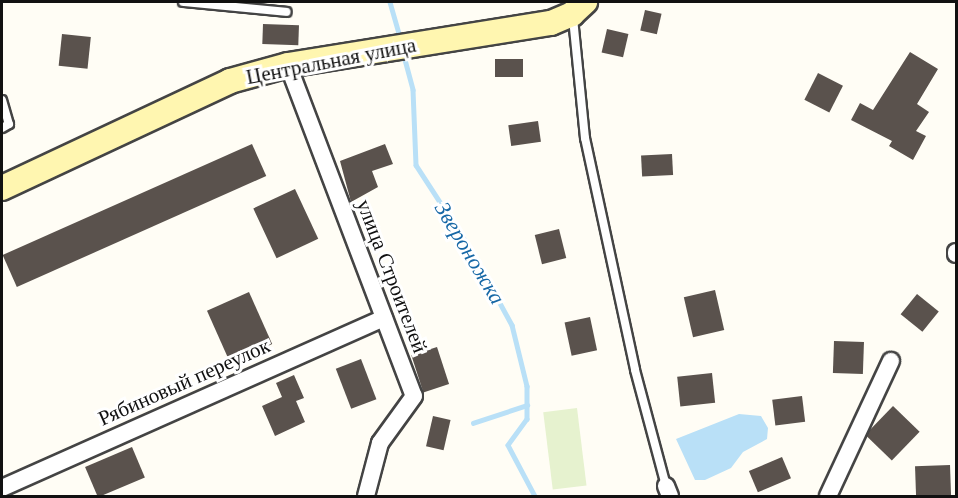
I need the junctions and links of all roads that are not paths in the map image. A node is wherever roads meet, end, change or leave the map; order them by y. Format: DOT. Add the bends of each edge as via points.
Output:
graph roads {
  1 [pos="183,2"];
  2 [pos="579,8"];
  3 [pos="287,12"];
  4 [pos="288,65"];
  5 [pos="2,100"];
  6 [pos="2,128"];
  7 [pos="2,188"];
  8 [pos="384,318"];
  9 [pos="891,361"];
  10 [pos="2,488"];
  11 [pos="668,491"];
  12 [pos="366,496"];
  13 [pos="828,496"];
  1 -- 3 [label="lane"];
  2 -- 4 [label="street, Центральная улица" via="550,23"];
  2 -- 11 [label="lane, Центральная улица" via="585,138 635,370"];
  4 -- 7 [label="street, Центральная улица" via="230,81"];
  4 -- 8 [label="street, улица Строителей"];
  5 -- 6 [label="lane" via="9,124"];
  8 -- 10 [label="street, Рябиновый переулок"];
  8 -- 12 [label="street, улица Строителей" via="414,396 380,443"];
  9 -- 13 [label="street"];
}
